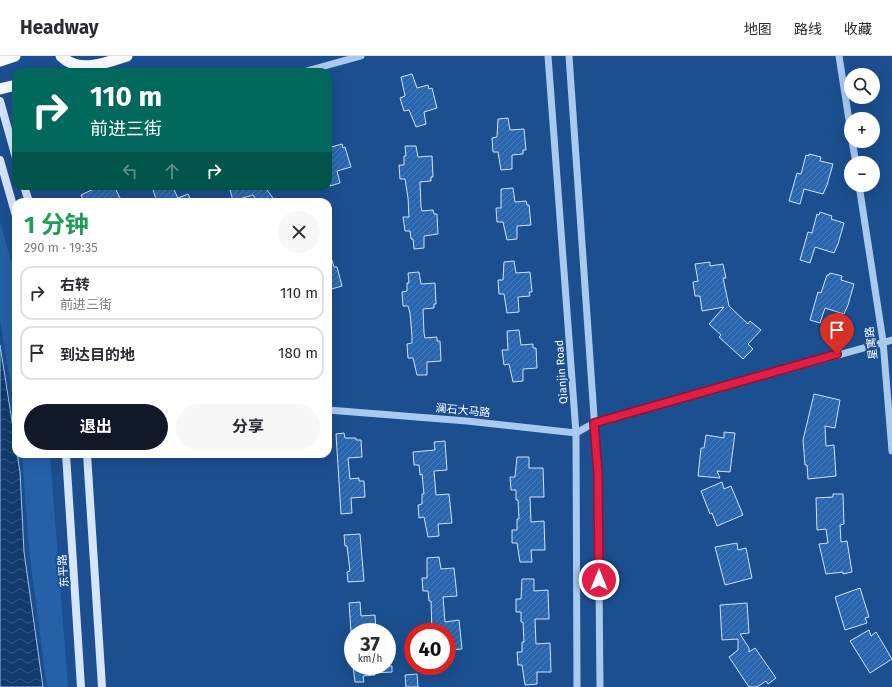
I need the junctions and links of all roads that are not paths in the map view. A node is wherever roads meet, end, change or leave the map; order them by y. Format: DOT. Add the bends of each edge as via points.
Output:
graph roads {
  1 [pos="15,56"];
  2 [pos="61,56"];
  3 [pos="127,56"];
  4 [pos="361,56"];
  5 [pos="548,56"];
  6 [pos="569,56"];
  7 [pos="839,56"];
  8 [pos="0,61"];
  9 [pos="104,63"];
  10 [pos="88,68"];
  11 [pos="318,68"];
  12 [pos="12,86"];
  13 [pos="0,89"];
  14 [pos="0,101"];
  15 [pos="848,112"];
  16 [pos="12,143"];
  17 [pos="0,160"];
  18 [pos="860,192"];
  19 [pos="12,202"];
  20 [pos="892,340"];
  21 [pos="883,341"];
  22 [pos="332,410"];
  23 [pos="594,423"];
  24 [pos="576,433"];
  25 [pos="892,451"];
  26 [pos="66,458"];
  27 [pos="87,458"];
  28 [pos="82,687"];
  29 [pos="102,687"];
  30 [pos="577,687"];
  31 [pos="600,687"];
  1 -- 8 [label="highway"];
  2 -- 9 [label="highway" via="68,64 80,66"];
  3 -- 9 [label="highway"];
  4 -- 11 [label="street"];
  5 -- 24 [label="street, Qianjin Road"];
  6 -- 23 [label="street"];
  7 -- 15 [label="street"];
  9 -- 10 [label="highway"];
  12 -- 13 [label="highway"];
  14 -- 16 [label="main road"];
  17 -- 19 [label="main road"];
  18 -- 21 [label="street, 星寓路"];
  20 -- 21 [label="street"];
  21 -- 23 [label="street"];
  21 -- 25 [label="street, 星寓路"];
  22 -- 24 [label="street, 澜石大马路"];
  23 -- 24 [label="street"];
  23 -- 31 [label="street" via="598,474"];
  24 -- 30 [label="street, Qianjin Road"];
  26 -- 28 [label="main road, 东平路"];
  27 -- 29 [label="main road"];
}
